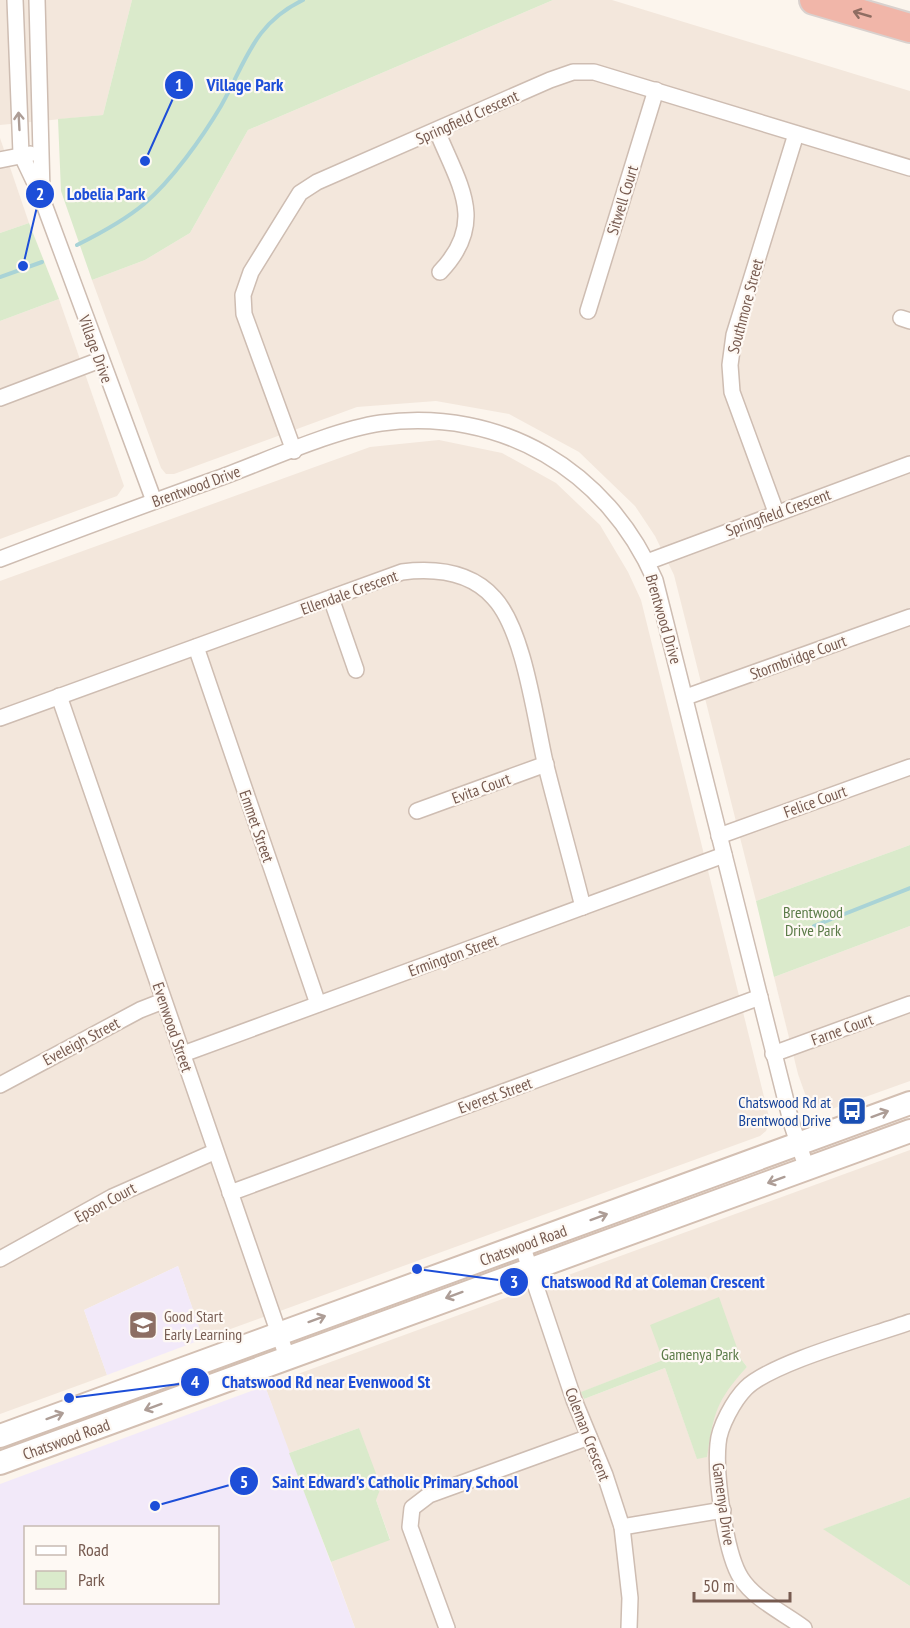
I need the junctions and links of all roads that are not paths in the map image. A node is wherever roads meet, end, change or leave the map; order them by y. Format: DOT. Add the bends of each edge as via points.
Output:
graph roads {
  1 [pos="15,0"];
  2 [pos="37,0"];
  3 [pos="814,0"];
  4 [pos="7,26"];
  5 [pos="36,27"];
  6 [pos="910,28"];
  7 [pos="656,90"];
  8 [pos="437,131"];
  9 [pos="796,134"];
  10 [pos="21,154"];
  11 [pos="42,154"];
  12 [pos="0,160"];
  13 [pos="910,168"];
  14 [pos="42,196"];
  15 [pos="440,272"];
  16 [pos="588,311"];
  17 [pos="100,360"];
  18 [pos="0,398"];
  19 [pos="294,451"];
  20 [pos="910,464"];
  21 [pos="153,501"];
  22 [pos="776,512"];
  23 [pos="0,559"];
  24 [pos="647,562"];
  25 [pos="332,598"];
  26 [pos="910,617"];
  27 [pos="196,647"];
  28 [pos="356,670"];
  29 [pos="59,696"];
  30 [pos="686,697"];
  31 [pos="0,718"];
  32 [pos="546,764"];
  33 [pos="910,766"];
  34 [pos="417,811"];
  35 [pos="719,836"];
  36 [pos="724,855"];
  37 [pos="583,907"];
  38 [pos="760,997"];
  39 [pos="163,1001"];
  40 [pos="318,1004"];
  41 [pos="910,1004"];
  42 [pos="183,1054"];
  43 [pos="773,1054"];
  44 [pos="0,1085"];
  45 [pos="910,1103"];
  46 [pos="910,1131"];
  47 [pos="797,1144"];
  48 [pos="214,1152"];
  49 [pos="807,1169"];
  50 [pos="230,1193"];
  51 [pos="522,1245"];
  52 [pos="0,1259"];
  53 [pos="530,1268"];
  54 [pos="910,1322"];
  55 [pos="279,1333"];
  56 [pos="287,1357"];
  57 [pos="0,1436"];
  58 [pos="589,1437"];
  59 [pos="0,1463"];
  60 [pos="723,1510"];
  61 [pos="622,1527"];
  62 [pos="447,1628"];
  63 [pos="629,1628"];
  64 [pos="804,1628"];
  1 -- 4 [label="street, Village Drive"];
  2 -- 5 [label="street, Village Drive"];
  6 -- 3 [label="highway, one-way"];
  4 -- 5 [label="street"];
  10 -- 4 [label="street, Village Drive, one-way"];
  5 -- 11 [label="street, Village Drive"];
  7 -- 8 [label="street, Springfield Crescent" via="594,72 573,72"];
  7 -- 9 [label="street, Springfield Crescent"];
  7 -- 16 [label="street, Sitwell Court"];
  8 -- 15 [label="street" via="467,203 468,219 454,257"];
  8 -- 19 [label="street, Springfield Crescent" via="317,182 300,193 251,272 243,295 244,314"];
  9 -- 13 [label="street, Springfield Crescent"];
  9 -- 22 [label="street, Southmore Street" via="734,335 730,365 732,392"];
  10 -- 11 [label="street"];
  10 -- 12 [label="street"];
  10 -- 14 [label="street, Village Drive"];
  11 -- 14 [label="street, Village Drive"];
  14 -- 17 [label="street, Village Drive"];
  17 -- 18 [label="street"];
  17 -- 21 [label="street, Village Drive"];
  19 -- 21 [label="street, Brentwood Drive"];
  19 -- 24 [label="street, Brentwood Drive" via="379,423 461,423 501,434 540,451 576,475 612,509"];
  20 -- 22 [label="street, Springfield Crescent"];
  21 -- 23 [label="street, Brentwood Drive"];
  22 -- 24 [label="street, Springfield Crescent"];
  24 -- 30 [label="street, Brentwood Drive"];
  25 -- 27 [label="street, Ellendale Crescent"];
  25 -- 28 [label="street"];
  25 -- 32 [label="street, Ellendale Crescent" via="402,572 430,569 460,576 495,598 518,644"];
  26 -- 30 [label="street, Stormbridge Court"];
  27 -- 29 [label="street, Ellendale Crescent"];
  27 -- 40 [label="street, Emmet Street"];
  29 -- 31 [label="street, Ellendale Crescent"];
  29 -- 39 [label="street, Evenwood Street"];
  30 -- 35 [label="street, Brentwood Drive"];
  32 -- 34 [label="street, Evita Court"];
  32 -- 37 [label="street, Ellendale Crescent"];
  33 -- 35 [label="street, Felice Court"];
  35 -- 36 [label="street, Brentwood Drive"];
  36 -- 37 [label="street, Ermington Street"];
  36 -- 38 [label="street, Brentwood Drive"];
  37 -- 40 [label="street, Ermington Street"];
  38 -- 43 [label="street, Brentwood Drive"];
  38 -- 50 [label="street, Everest Street"];
  39 -- 42 [label="street, Evenwood Street"];
  39 -- 44 [label="street, Eveleigh Street"];
  40 -- 42 [label="street, Ermington Street"];
  41 -- 43 [label="street, Farne Court"];
  42 -- 48 [label="street, Evenwood Street"];
  43 -- 47 [label="street, Brentwood Drive"];
  47 -- 45 [label="main road, Chatswood Road, one-way"];
  46 -- 49 [label="main road, Chatswood Road"];
  47 -- 49 [label="street, Brentwood Drive"];
  51 -- 47 [label="main road, Chatswood Road, one-way"];
  48 -- 50 [label="street, Evenwood Street"];
  48 -- 52 [label="street, Epson Court" via="112,1197"];
  49 -- 53 [label="main road, Chatswood Road, one-way"];
  50 -- 55 [label="street, Evenwood Street"];
  51 -- 53 [label="street, Coleman Crescent"];
  55 -- 51 [label="main road, Chatswood Road, one-way"];
  53 -- 56 [label="main road, Chatswood Road, one-way"];
  53 -- 58 [label="street, Coleman Crescent"];
  54 -- 60 [label="street, Gamenya Drive" via="780,1368 745,1389 718,1442"];
  55 -- 56 [label="street, Evenwood Street"];
  57 -- 55 [label="main road, Chatswood Road, one-way"];
  56 -- 59 [label="main road, Chatswood Road, one-way"];
  58 -- 61 [label="street, Coleman Crescent"];
  58 -- 62 [label="street" via="429,1495 412,1508 410,1527"];
  60 -- 61 [label="street"];
  60 -- 64 [label="street, Gamenya Drive" via="731,1558 740,1577 749,1589"];
  61 -- 63 [label="street, Coleman Crescent" via="630,1598"];
}
